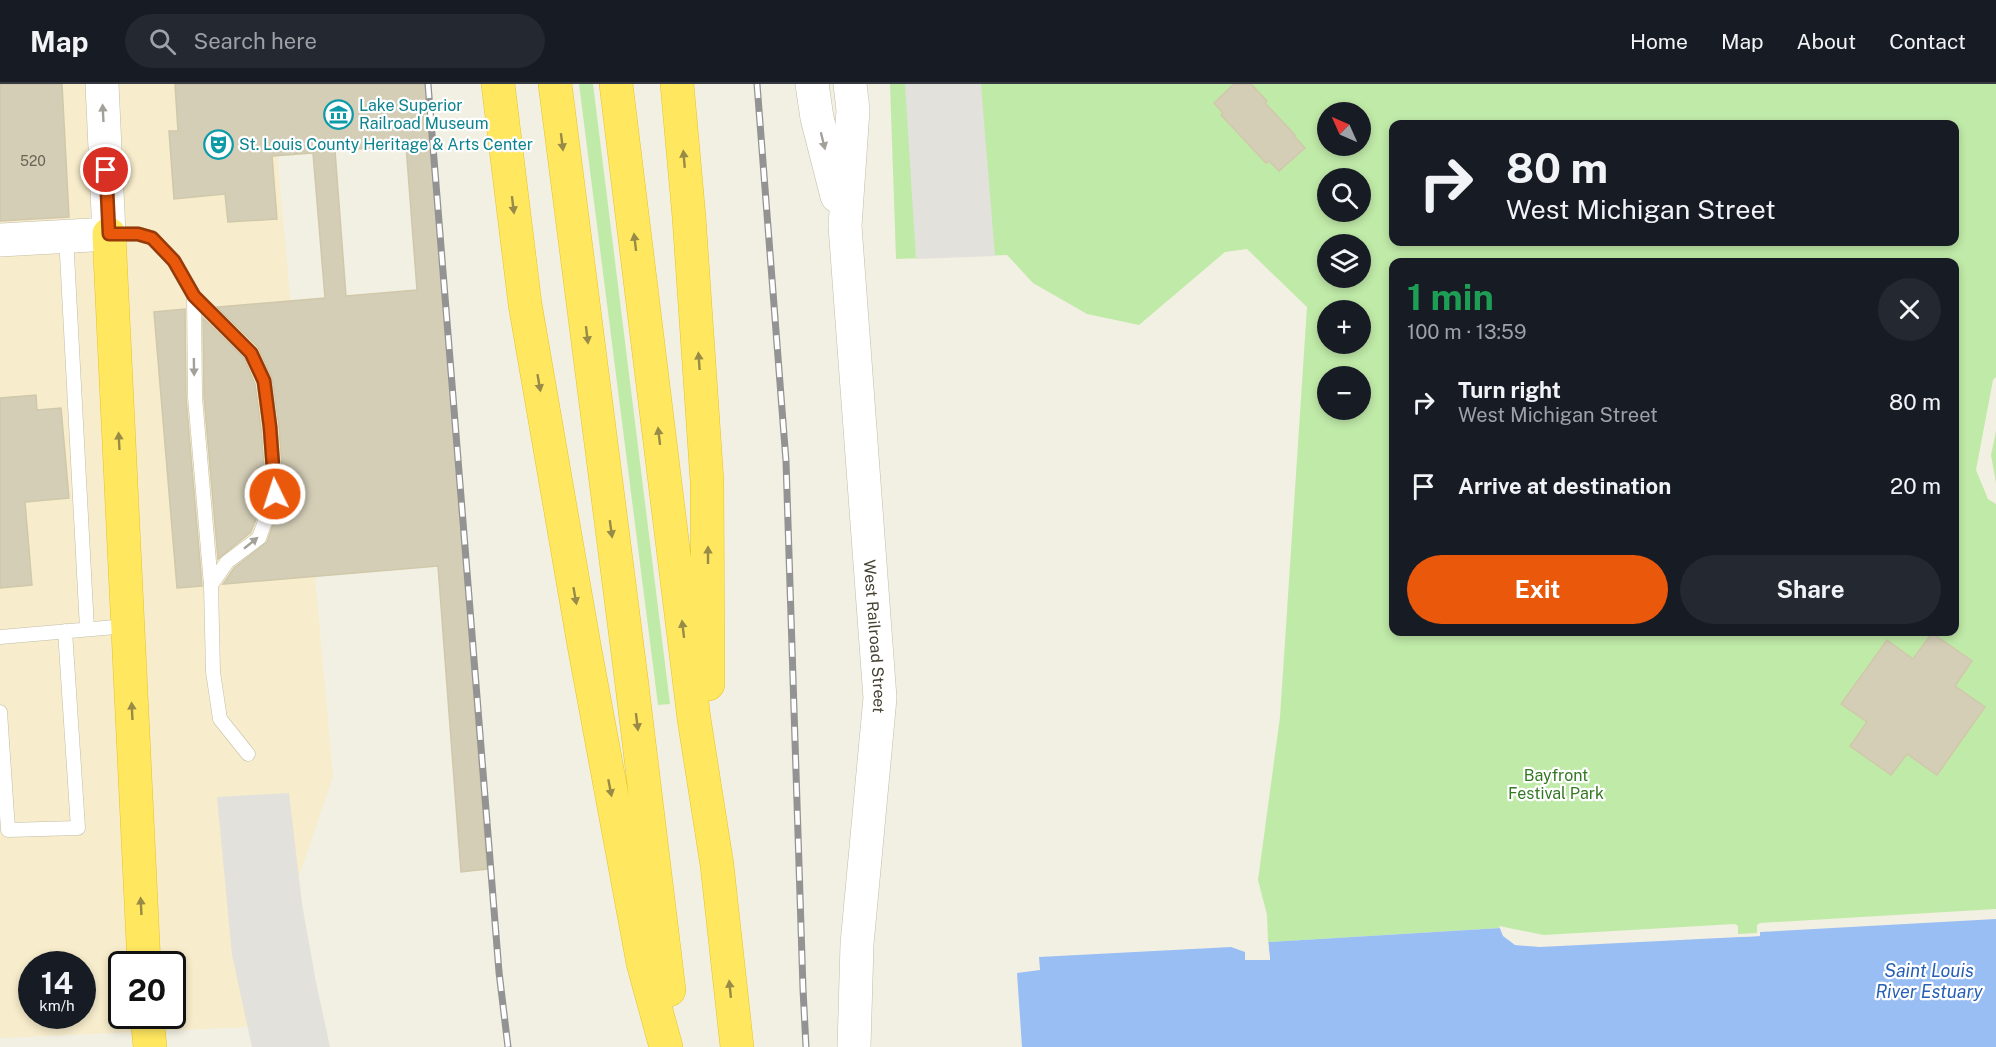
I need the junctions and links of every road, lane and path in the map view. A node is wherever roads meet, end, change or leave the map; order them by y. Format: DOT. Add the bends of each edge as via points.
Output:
graph roads {
  1 [pos="102,84"];
  2 [pos="498,84"];
  3 [pos="555,84"];
  4 [pos="616,84"];
  5 [pos="677,84"];
  6 [pos="812,84"];
  7 [pos="850,84"];
  8 [pos="845,226"];
  9 [pos="109,234"];
  10 [pos="66,236"];
  11 [pos="0,240"];
  12 [pos="194,296"];
  13 [pos="211,585"];
  14 [pos="127,626"];
  15 [pos="87,629"];
  16 [pos="65,631"];
  17 [pos="0,637"];
  18 [pos="0,712"];
  19 [pos="248,754"];
  20 [pos="709,803"];
  21 [pos="143,951"];
  22 [pos="148,1029"];
  23 [pos="150,1047"];
  24 [pos="666,1047"];
  25 [pos="676,1047"];
  26 [pos="737,1047"];
  27 [pos="854,1047"];
  9 -- 1 [label="street, one-way"];
  2 -- 24 [label="highway, one-way" via="525,304 582,634 643,963"];
  3 -- 25 [label="highway, one-way"];
  20 -- 4 [label="highway, one-way" via="694,719"];
  20 -- 5 [label="highway, one-way" via="707,481"];
  6 -- 8 [label="street, West Railroad Street, one-way"];
  7 -- 8 [label="street, West Railroad Street" via="853,110"];
  8 -- 27 [label="street, West Railroad Street" via="880,698 857,944"];
  9 -- 10 [label="street"];
  9 -- 12 [label="lane" via="152,238 174,261"];
  14 -- 9 [label="highway, one-way"];
  10 -- 11 [label="street"];
  10 -- 15 [label="lane"];
  12 -- 13 [label="lane, one-way" via="195,397"];
  13 -- 12 [label="lane, one-way" via="227,562 259,538 275,494 264,381 251,353"];
  13 -- 19 [label="lane" via="213,672 220,719"];
  14 -- 15 [label="lane"];
  21 -- 14 [label="highway, one-way"];
  15 -- 16 [label="lane"];
  16 -- 17 [label="lane"];
  16 -- 18 [label="lane" via="78,828 8,830"];
  26 -- 20 [label="highway, one-way"];
  22 -- 23 [label="highway"];
}
